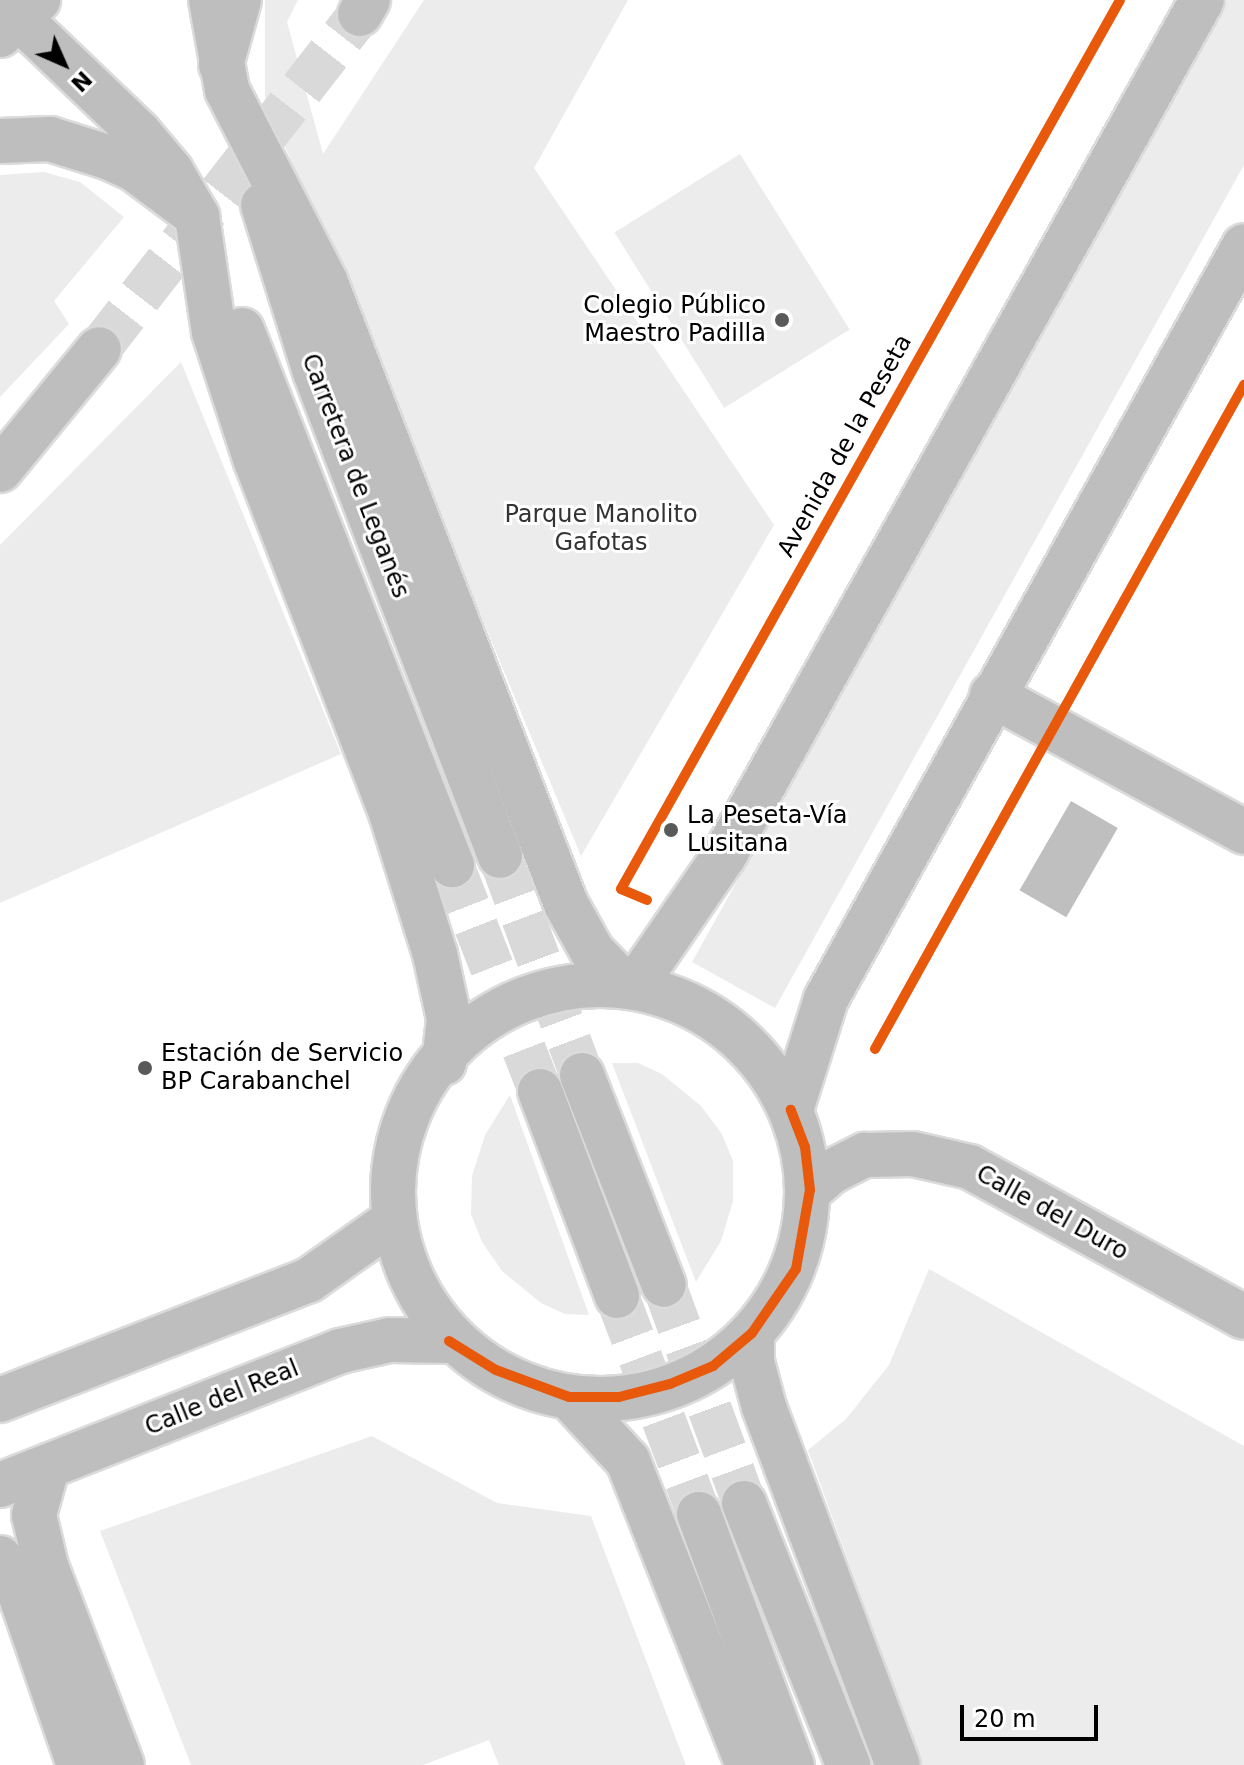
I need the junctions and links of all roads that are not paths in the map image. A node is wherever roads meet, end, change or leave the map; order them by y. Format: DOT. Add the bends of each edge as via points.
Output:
graph roads {
  1 [pos="211,0"];
  2 [pos="239,0"];
  3 [pos="1202,0"];
  4 [pos="15,13"];
  5 [pos="224,77"];
  6 [pos="0,141"];
  7 [pos="197,216"];
  8 [pos="1244,246"];
  9 [pos="99,349"];
  10 [pos="0,470"];
  11 [pos="992,695"];
  12 [pos="1244,832"];
  13 [pos="500,856"];
  14 [pos="452,865"];
  15 [pos="628,980"];
  16 [pos="444,1063"];
  17 [pos="582,1075"];
  18 [pos="540,1091"];
  19 [pos="791,1110"];
  20 [pos="810,1190"];
  21 [pos="387,1225"];
  22 [pos="664,1285"];
  23 [pos="617,1296"];
  24 [pos="1244,1317"];
  25 [pos="752,1333"];
  26 [pos="449,1341"];
  27 [pos="569,1397"];
  28 [pos="0,1400"];
  29 [pos="47,1468"];
  30 [pos="0,1485"];
  31 [pos="744,1503"];
  32 [pos="699,1514"];
  33 [pos="0,1558"];
  34 [pos="79,1765"];
  35 [pos="122,1765"];
  36 [pos="748,1765"];
  37 [pos="792,1765"];
  38 [pos="848,1765"];
  39 [pos="898,1765"];
  1 -- 5 [label="main road"];
  2 -- 5 [label="main road"];
  3 -- 15 [label="main road" via="717,867"];
  4 -- 7 [label="main road" via="139,133 171,171"];
  5 -- 13 [label="main road, Carretera de Leganés" via="315,372"];
  5 -- 15 [label="main road" via="326,283 566,904 592,951"];
  6 -- 7 [label="main road" via="50,139 107,157 134,169"];
  7 -- 14 [label="main road"];
  7 -- 16 [label="main road" via="219,346 256,461 391,813 435,954 449,1019"];
  8 -- 11 [label="main road"];
  9 -- 10 [label="main road"];
  11 -- 12 [label="main road"];
  11 -- 19 [label="main road" via="826,999"];
  15 -- 16 [label="main road" via="530,1002"];
  15 -- 19 [label="main road" via="706,1010 745,1040 772,1073"];
  16 -- 21 [label="main road" via="421,1094 405,1133 393,1170"];
  17 -- 22 [label="main road"];
  18 -- 23 [label="main road"];
  19 -- 20 [label="main road" via="805,1147"];
  20 -- 24 [label="main road, Calle del Duro" via="865,1155 913,1154 970,1167"];
  20 -- 25 [label="main road" via="796,1269"];
  21 -- 26 [label="main road" via="410,1290"];
  21 -- 28 [label="main road" via="309,1280"];
  25 -- 27 [label="main road" via="713,1366 670,1384 619,1397"];
  25 -- 39 [label="main road" via="752,1362 764,1407"];
  26 -- 27 [label="main road" via="496,1370"];
  26 -- 29 [label="main road, Calle del Real" via="390,1340 340,1351"];
  27 -- 36 [label="main road" via="628,1461"];
  29 -- 30 [label="main road, Calle del Real"];
  29 -- 35 [label="main road" via="34,1515 46,1566"];
  31 -- 38 [label="main road"];
  32 -- 37 [label="main road"];
  33 -- 34 [label="main road" via="15,1579"];
}
